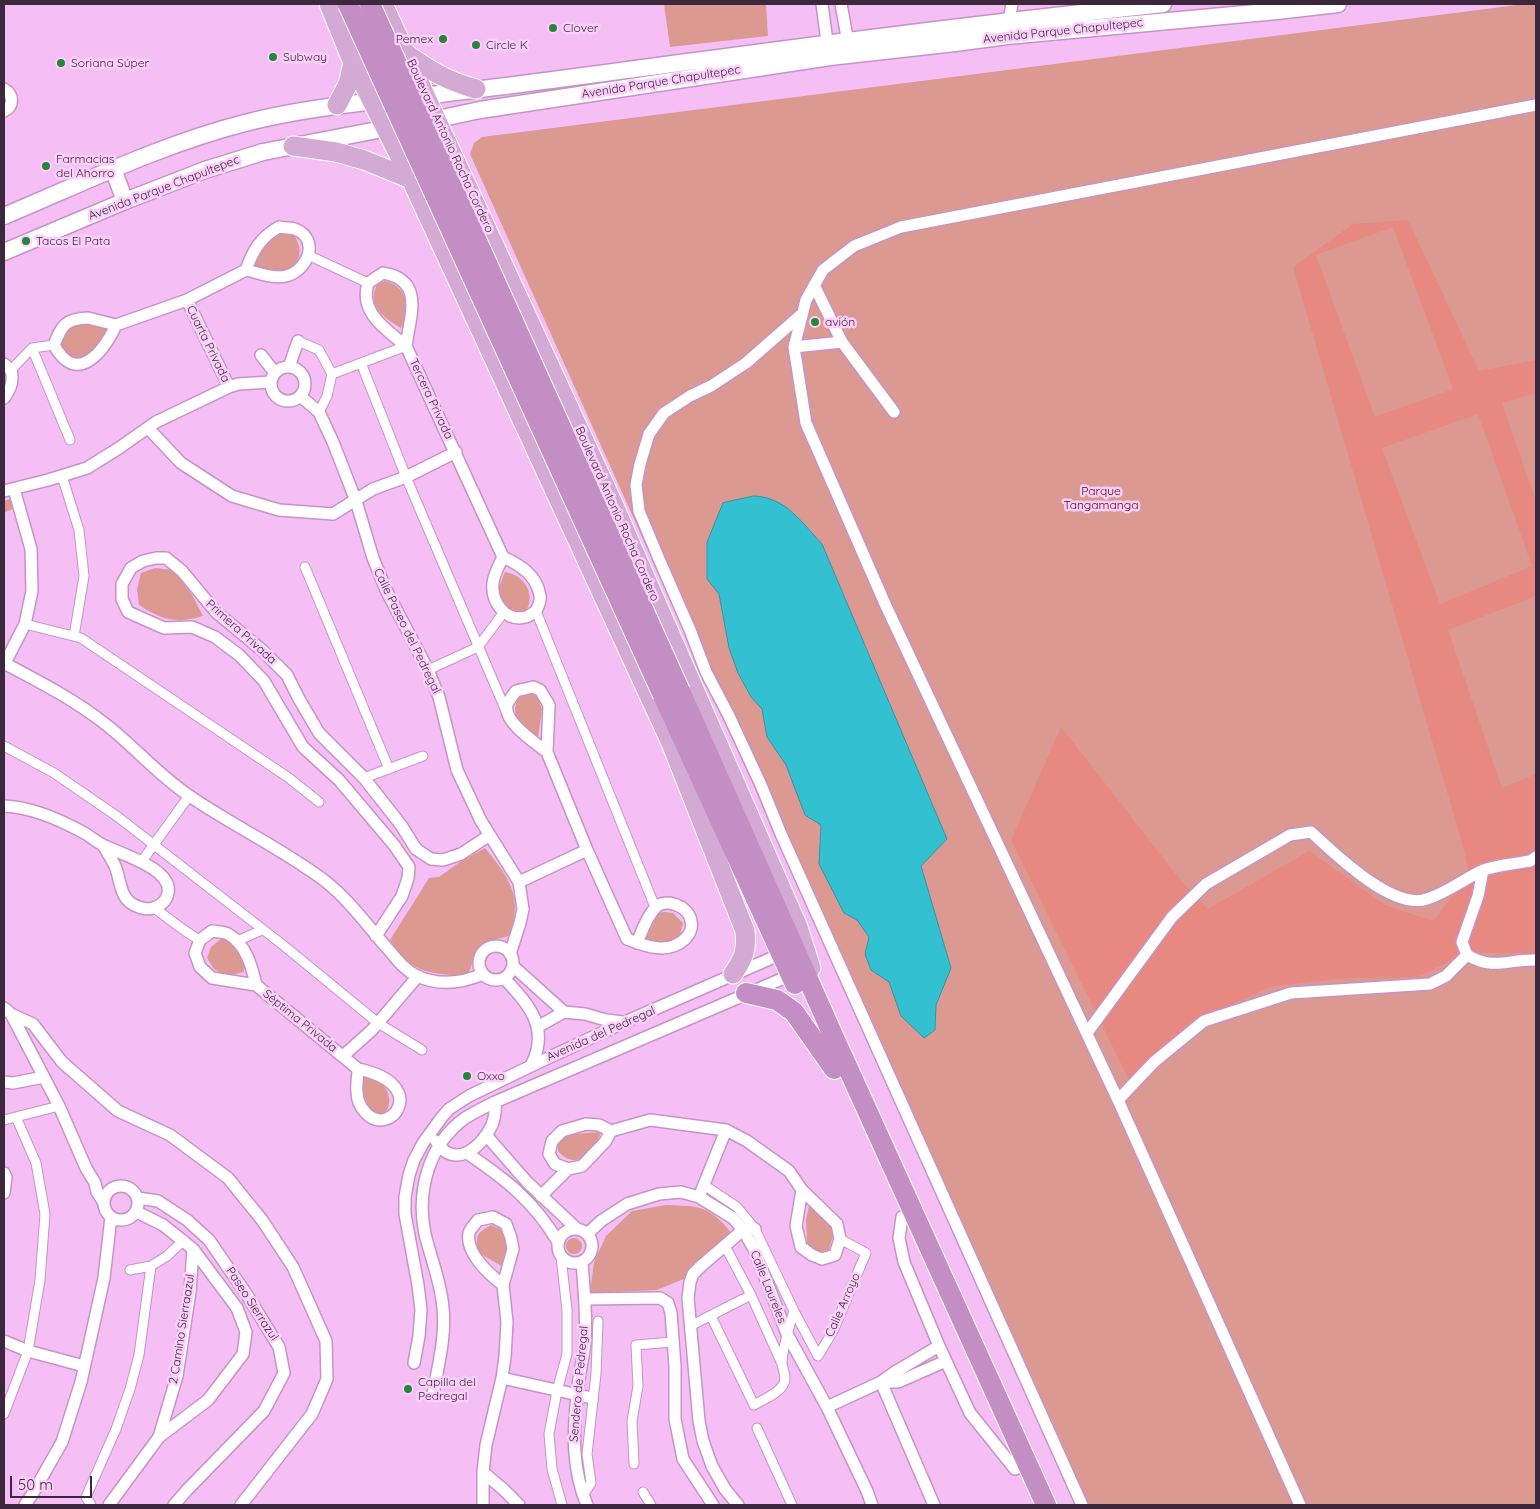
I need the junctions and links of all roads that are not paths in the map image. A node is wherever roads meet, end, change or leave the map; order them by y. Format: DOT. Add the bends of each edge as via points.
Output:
graph roads {
  1 [pos="329,4"];
  2 [pos="348,4"];
  3 [pos="370,4"];
  4 [pos="384,4"];
  5 [pos="822,4"];
  6 [pos="841,4"];
  7 [pos="1163,4"];
  8 [pos="1338,4"];
  9 [pos="1276,8"];
  10 [pos="1009,20"];
  11 [pos="394,25"];
  12 [pos="346,45"];
  13 [pos="849,48"];
  14 [pos="829,50"];
  15 [pos="408,55"];
  16 [pos="353,63"];
  17 [pos="4,89"];
  18 [pos="476,89"];
  19 [pos="426,96"];
  20 [pos="372,101"];
  21 [pos="1536,104"];
  22 [pos="337,105"];
  23 [pos="4,111"];
  24 [pos="437,119"];
  25 [pos="394,127"];
  26 [pos="293,146"];
  27 [pos="460,167"];
  28 [pos="114,169"];
  29 [pos="411,179"];
  30 [pos="125,201"];
  31 [pos="4,216"];
  32 [pos="4,252"];
  33 [pos="308,255"];
  34 [pos="246,270"];
  35 [pos="368,283"];
  36 [pos="814,285"];
  37 [pos="187,300"];
  38 [pos="802,314"];
  39 [pos="116,325"];
  40 [pos="298,341"];
  41 [pos="842,342"];
  42 [pos="54,345"];
  43 [pos="406,346"];
  44 [pos="794,347"];
  45 [pos="32,348"];
  46 [pos="261,355"];
  47 [pos="360,364"];
  48 [pos="7,367"];
  49 [pos="289,367"];
  50 [pos="332,374"];
  51 [pos="273,377"];
  52 [pos="229,387"];
  53 [pos="300,396"];
  54 [pos="4,398"];
  55 [pos="319,412"];
  56 [pos="894,412"];
  57 [pos="148,428"];
  58 [pos="70,440"];
  59 [pos="456,452"];
  60 [pos="62,476"];
  61 [pos="406,477"];
  62 [pos="9,490"];
  63 [pos="356,501"];
  64 [pos="503,557"];
  65 [pos="305,567"];
  66 [pos="536,611"];
  67 [pos="504,612"];
  68 [pos="25,624"];
  69 [pos="74,636"];
  70 [pos="478,647"];
  71 [pos="4,664"];
  72 [pos="428,670"];
  73 [pos="671,693"];
  74 [pos="508,714"];
  75 [pos="671,743"];
  76 [pos="4,746"];
  77 [pos="547,752"];
  78 [pos="423,756"];
  79 [pos="389,769"];
  80 [pos="364,778"];
  81 [pos="188,796"];
  82 [pos="711,800"];
  83 [pos="319,802"];
  84 [pos="4,806"];
  85 [pos="490,835"];
  86 [pos="154,844"];
  87 [pos="104,846"];
  88 [pos="587,850"];
  89 [pos="1536,857"];
  90 [pos="142,861"];
  91 [pos="1483,870"];
  92 [pos="519,882"];
  93 [pos="656,907"];
  94 [pos="154,908"];
  95 [pos="262,930"];
  96 [pos="376,936"];
  97 [pos="200,940"];
  98 [pos="237,941"];
  99 [pos="637,943"];
  100 [pos="510,954"];
  101 [pos="781,954"];
  102 [pos="1467,955"];
  103 [pos="1536,960"];
  104 [pos="513,966"];
  105 [pos="483,974"];
  106 [pos="733,974"];
  107 [pos="791,975"];
  108 [pos="418,976"];
  109 [pos="504,978"];
  110 [pos="256,985"];
  111 [pos="536,986"];
  112 [pos="746,993"];
  113 [pos="686,996"];
  114 [pos="522,997"];
  115 [pos="7,1011"];
  116 [pos="564,1012"];
  117 [pos="695,1016"];
  118 [pos="625,1022"];
  119 [pos="378,1023"];
  120 [pos="538,1026"];
  121 [pos="832,1033"];
  122 [pos="1087,1033"];
  123 [pos="422,1050"];
  124 [pos="344,1056"];
  125 [pos="531,1066"];
  126 [pos="358,1069"];
  127 [pos="834,1069"];
  128 [pos="44,1077"];
  129 [pos="4,1082"];
  130 [pos="1118,1100"];
  131 [pos="496,1102"];
  132 [pos="59,1106"];
  133 [pos="16,1117"];
  134 [pos="4,1120"];
  135 [pos="432,1130"];
  136 [pos="726,1130"];
  137 [pos="611,1131"];
  138 [pos="486,1135"];
  139 [pos="439,1145"];
  140 [pos="467,1153"];
  141 [pos="568,1169"];
  142 [pos="4,1173"];
  143 [pos="95,1183"];
  144 [pos="704,1185"];
  145 [pos="523,1187"];
  146 [pos="111,1189"];
  147 [pos="802,1190"];
  148 [pos="4,1193"];
  149 [pos="540,1196"];
  150 [pos="699,1197"];
  151 [pos="138,1198"];
  152 [pos="104,1203"];
  153 [pos="137,1212"];
  154 [pos="111,1217"];
  155 [pos="902,1218"];
  156 [pos="755,1228"];
  157 [pos="743,1230"];
  158 [pos="582,1232"];
  159 [pos="840,1239"];
  160 [pos="184,1240"];
  161 [pos="558,1242"];
  162 [pos="725,1246"];
  163 [pos="193,1248"];
  164 [pos="561,1257"];
  165 [pos="582,1262"];
  166 [pos="151,1266"];
  167 [pos="130,1270"];
  168 [pos="503,1285"];
  169 [pos="751,1295"];
  170 [pos="585,1299"];
  171 [pos="794,1311"];
  172 [pos="711,1316"];
  173 [pos="598,1321"];
  174 [pos="692,1325"];
  175 [pos="787,1334"];
  176 [pos="4,1341"];
  177 [pos="673,1342"];
  178 [pos="585,1343"];
  179 [pos="597,1345"];
  180 [pos="939,1346"];
  181 [pos="28,1351"];
  182 [pos="567,1354"];
  183 [pos="582,1358"];
  184 [pos="946,1361"];
  185 [pos="414,1363"];
  186 [pos="782,1364"];
  187 [pos="84,1366"];
  188 [pos="502,1378"];
  189 [pos="881,1382"];
  190 [pos="557,1391"];
  191 [pos="433,1394"];
  192 [pos="577,1395"];
  193 [pos="592,1398"];
  194 [pos="827,1407"];
  195 [pos="4,1414"];
  196 [pos="757,1428"];
  197 [pos="160,1437"];
  198 [pos="574,1450"];
  199 [pos="587,1454"];
  200 [pos="634,1464"];
  201 [pos="1015,1469"];
  202 [pos="483,1472"];
  203 [pos="643,1492"];
  204 [pos="585,1500"];
  205 [pos="25,1505"];
  206 [pos="91,1505"];
  207 [pos="109,1505"];
  208 [pos="174,1505"];
  209 [pos="241,1505"];
  210 [pos="483,1505"];
  211 [pos="518,1505"];
  212 [pos="562,1505"];
  213 [pos="651,1505"];
  214 [pos="713,1505"];
  215 [pos="738,1505"];
  216 [pos="792,1505"];
  217 [pos="872,1505"];
  218 [pos="934,1505"];
  219 [pos="1031,1505"];
  220 [pos="1046,1505"];
  221 [pos="1082,1505"];
  222 [pos="1300,1505"];
  1 -- 12 [label="main road"];
  2 -- 25 [label="highway, bridge"];
  3 -- 73 [label="highway, bridge"];
  4 -- 11 [label="main road, Boulevard Antonio Rocha Cordero"];
  5 -- 14 [label="street"];
  6 -- 13 [label="street"];
  7 -- 10 [label="main road, Avenida Parque Chapultepec"];
  8 -- 9 [label="main road, Avenida Parque Chapultepec"];
  9 -- 10 [label="main road, Avenida Parque Chapultepec"];
  10 -- 13 [label="main road, Avenida Parque Chapultepec"];
  11 -- 12 [label="main road" via="404,64 396,80 378,81"];
  11 -- 15 [label="main road, Boulevard Antonio Rocha Cordero"];
  12 -- 16 [label="main road"];
  13 -- 14 [label="main road, Avenida Parque Chapultepec"];
  14 -- 18 [label="main road, Avenida Parque Chapultepec"];
  14 -- 24 [label="main road, Avenida Parque Chapultepec"];
  15 -- 18 [label="main road" via="438,75"];
  15 -- 19 [label="main road, Boulevard Antonio Rocha Cordero"];
  16 -- 20 [label="main road"];
  16 -- 22 [label="main road" via="348,84"];
  17 -- 23 [label="street" via="12,100"];
  18 -- 19 [label="main road, Avenida Parque Chapultepec"];
  19 -- 20 [label="main road, Avenida Parque Chapultepec"];
  19 -- 24 [label="main road, Boulevard Antonio Rocha Cordero"];
  20 -- 22 [label="main road, Avenida Parque Chapultepec"];
  20 -- 25 [label="main road"];
  21 -- 36 [label="street" via="901,227 854,246 823,270"];
  22 -- 28 [label="main road, Avenida Parque Chapultepec" via="240,124"];
  24 -- 25 [label="main road, Avenida Parque Chapultepec"];
  24 -- 27 [label="main road, Boulevard Antonio Rocha Cordero"];
  25 -- 26 [label="main road, Avenida Parque Chapultepec"];
  25 -- 29 [label="main road"];
  25 -- 73 [label="highway, bridge"];
  26 -- 29 [label="main road" via="336,152"];
  26 -- 30 [label="main road, Avenida Parque Chapultepec" via="205,170"];
  27 -- 29 [label="main road" via="442,156 430,158 423,161"];
  27 -- 121 [label="main road, Boulevard Antonio Rocha Cordero" via="611,499 798,927"];
  28 -- 30 [label="main road"];
  28 -- 31 [label="main road, Avenida Parque Chapultepec"];
  29 -- 75 [label="main road"];
  30 -- 32 [label="main road, Avenida Parque Chapultepec"];
  33 -- 34 [label="street" via="299,270 285,276 267,276"];
  33 -- 34 [label="street" via="310,245 305,237 295,229 279,228 267,234 259,244"];
  33 -- 35 [label="street"];
  34 -- 37 [label="street, Cuarta Privada"];
  35 -- 43 [label="street" via="365,293 368,308 382,326"];
  35 -- 43 [label="street" via="383,273 396,275 409,288 414,306"];
  36 -- 38 [label="street"];
  36 -- 41 [label="street"];
  37 -- 39 [label="street, Cuarta Privada"];
  37 -- 52 [label="street, Cuarta Privada"];
  38 -- 44 [label="street"];
  38 -- 221 [label="street" via="746,363 664,413 649,434 640,464 636,485 639,511 706,672 761,786"];
  39 -- 42 [label="street" via="88,318 74,319 61,328"];
  39 -- 42 [label="street" via="99,353 87,362 74,364 60,358"];
  40 -- 49 [label="street"];
  40 -- 50 [label="street" via="319,350"];
  41 -- 44 [label="street"];
  41 -- 56 [label="street"];
  42 -- 45 [label="street"];
  43 -- 47 [label="street"];
  43 -- 59 [label="street, Tercera Privada"];
  44 -- 122 [label="street" via="806,424 886,606"];
  45 -- 48 [label="street"];
  45 -- 58 [label="street"];
  46 -- 51 [label="street"];
  47 -- 50 [label="street"];
  47 -- 61 [label="street"];
  48 -- 54 [label="street" via="13,380"];
  49 -- 51 [label="street" via="279,369"];
  49 -- 53 [label="street" via="299,372 304,381"];
  50 -- 55 [label="street"];
  51 -- 52 [label="street"];
  51 -- 53 [label="street" via="273,393 280,400 291,401"];
  52 -- 57 [label="street"];
  53 -- 55 [label="street, Calle Paseo del Pedregal"];
  55 -- 63 [label="street, Calle Paseo del Pedregal"];
  57 -- 60 [label="street" via="86,468"];
  57 -- 63 [label="street, Tercera Privada" via="181,463 232,496 279,510 333,514"];
  59 -- 61 [label="street, Tercera Privada"];
  59 -- 64 [label="street, Tercera Privada"];
  60 -- 62 [label="street"];
  60 -- 69 [label="street" via="80,530 84,576"];
  61 -- 63 [label="street, Tercera Privada" via="374,489"];
  61 -- 70 [label="street"];
  62 -- 68 [label="street" via="31,549 32,592"];
  63 -- 72 [label="street, Calle Paseo del Pedregal" via="386,590"];
  64 -- 66 [label="street" via="530,574 541,597"];
  64 -- 67 [label="street" via="493,582 494,600"];
  65 -- 79 [label="street"];
  66 -- 67 [label="street" via="526,617 511,617"];
  66 -- 93 [label="street"];
  67 -- 70 [label="street"];
  68 -- 69 [label="street"];
  68 -- 71 [label="street"];
  69 -- 83 [label="street" via="289,778"];
  70 -- 72 [label="street"];
  70 -- 74 [label="street"];
  71 -- 81 [label="street" via="68,698 104,723"];
  72 -- 85 [label="street, Calle Paseo del Pedregal" via="439,697 457,770"];
  73 -- 82 [label="highway"];
  73 -- 121 [label="highway"];
  74 -- 77 [label="street" via="514,725"];
  74 -- 77 [label="street" via="507,705 516,691 533,687 540,690 549,704"];
  75 -- 82 [label="highway"];
  75 -- 106 [label="main road" via="745,931 747,945 743,960"];
  76 -- 86 [label="street" via="54,773"];
  77 -- 88 [label="street"];
  78 -- 79 [label="street"];
  79 -- 80 [label="street"];
  80 -- 85 [label="street, Primera Privada" via="416,849 431,859 443,860 462,854"];
  80 -- 96 [label="street, Primera Privada" via="319,733 287,675 216,612 182,570 166,558 143,561 131,568 122,584 122,598 128,612 164,628 192,627 216,637 240,655 264,681 304,747 340,780 394,844 409,867 408,878 402,896"];
  81 -- 86 [label="street"];
  81 -- 96 [label="street" via="280,850 326,882"];
  82 -- 101 [label="highway"];
  84 -- 87 [label="street" via="44,814 85,833"];
  85 -- 92 [label="street, Calle Paseo del Pedregal"];
  86 -- 90 [label="street"];
  86 -- 95 [label="street"];
  87 -- 90 [label="street"];
  87 -- 94 [label="street" via="127,901 143,909"];
  88 -- 92 [label="street"];
  88 -- 99 [label="street" via="621,929 627,939"];
  89 -- 91 [label="street"];
  90 -- 94 [label="street" via="166,882 169,892 164,902"];
  91 -- 102 [label="street" via="1462,942"];
  91 -- 122 [label="street" via="1425,900 1408,901 1382,890 1311,832 1290,836 1206,884 1172,917"];
  92 -- 100 [label="street, Calle Paseo del Pedregal" via="523,909"];
  93 -- 99 [label="street"];
  93 -- 99 [label="street" via="668,904 681,907 691,921 689,933 678,944 666,948"];
  94 -- 97 [label="street" via="184,932"];
  95 -- 98 [label="street"];
  95 -- 119 [label="street"];
  96 -- 108 [label="street"];
  97 -- 98 [label="street" via="212,931 227,933"];
  97 -- 110 [label="street, Séptima Privada" via="195,953 200,967 212,978"];
  98 -- 110 [label="street, Séptima Privada" via="253,971"];
  100 -- 104 [label="street"];
  100 -- 105 [label="street" via="496,946 486,950 479,964"];
  101 -- 106 [label="street, Avenida del Pedregal"];
  101 -- 107 [label="highway"];
  102 -- 103 [label="street" via="1479,962 1506,964 1524,959"];
  102 -- 130 [label="street" via="1446,976 1430,984 1291,993 1204,1021 1154,1062"];
  104 -- 109 [label="street"];
  104 -- 111 [label="street"];
  105 -- 108 [label="street" via="467,981 447,982"];
  105 -- 109 [label="street" via="493,980"];
  106 -- 113 [label="street, Avenida del Pedregal"];
  107 -- 112 [label="street, Avenida del Pedregal"];
  107 -- 127 [label="highway"];
  108 -- 119 [label="street, Séptima Privada"];
  109 -- 114 [label="street"];
  110 -- 124 [label="street, Séptima Privada"];
  111 -- 114 [label="street"];
  111 -- 116 [label="street"];
  112 -- 117 [label="street, Avenida del Pedregal"];
  112 -- 127 [label="highway" via="777,1000 794,1012"];
  113 -- 117 [label="street"];
  113 -- 118 [label="street, Avenida del Pedregal"];
  114 -- 120 [label="street"];
  115 -- 128 [label="street"];
  115 -- 209 [label="street" via="33,1024 62,1062 118,1111 170,1136 228,1178 262,1220 293,1267 326,1340 327,1379 312,1414"];
  116 -- 118 [label="street"];
  116 -- 120 [label="street"];
  117 -- 131 [label="street, Avenida del Pedregal"];
  118 -- 125 [label="street, Avenida del Pedregal"];
  119 -- 123 [label="street"];
  119 -- 124 [label="street, Séptima Privada"];
  120 -- 125 [label="street" via="539,1046"];
  121 -- 220 [label="highway"];
  122 -- 130 [label="street"];
  124 -- 126 [label="street, Séptima Privada"];
  125 -- 135 [label="street, Avenida del Pedregal" via="460,1102"];
  126 -- 126 [label="street, Séptima Privada" via="356,1091 361,1107 376,1120 391,1117 400,1102 395,1086"];
  127 -- 155 [label="highway"];
  128 -- 129 [label="street" via="13,1084"];
  128 -- 132 [label="street"];
  130 -- 222 [label="street"];
  131 -- 138 [label="street" via="495,1114"];
  131 -- 139 [label="street, Avenida del Pedregal" via="466,1117"];
  132 -- 133 [label="street"];
  132 -- 143 [label="street"];
  133 -- 134 [label="street"];
  133 -- 181 [label="street" via="36,1163 45,1214 40,1280"];
  135 -- 139 [label="street"];
  135 -- 185 [label="street, Avenida del Pedregal" via="414,1160 405,1197 420,1310"];
  136 -- 137 [label="street" via="650,1120"];
  136 -- 144 [label="street"];
  136 -- 147 [label="street" via="789,1171"];
  137 -- 141 [label="street" via="582,1166"];
  137 -- 141 [label="street" via="599,1125 586,1124 562,1131 552,1141 549,1154 555,1164"];
  138 -- 140 [label="street"];
  138 -- 145 [label="street"];
  139 -- 140 [label="street" via="451,1154"];
  139 -- 191 [label="street, Avenida del Pedregal" via="425,1180 422,1200 426,1236 444,1308 443,1342"];
  140 -- 145 [label="street"];
  141 -- 149 [label="street"];
  142 -- 148 [label="street"];
  143 -- 146 [label="street"];
  143 -- 152 [label="street"];
  144 -- 150 [label="street"];
  144 -- 156 [label="street" via="737,1207"];
  145 -- 149 [label="street"];
  145 -- 161 [label="street"];
  146 -- 151 [label="street" via="125,1186"];
  146 -- 152 [label="street"];
  147 -- 159 [label="street" via="837,1224"];
  147 -- 159 [label="street" via="796,1226 801,1248 822,1260 834,1254"];
  149 -- 158 [label="street"];
  150 -- 157 [label="street, Calle Laureles" via="733,1218"];
  150 -- 158 [label="street, Calle Laureles" via="680,1192 659,1194 627,1204"];
  151 -- 153 [label="street"];
  151 -- 208 [label="street, Paseo Sierrazul" via="158,1201 187,1220 209,1240 280,1347 284,1373 264,1411"];
  152 -- 154 [label="street"];
  153 -- 154 [label="street" via="130,1219 120,1221"];
  153 -- 160 [label="street"];
  154 -- 187 [label="street" via="104,1278"];
  155 -- 180 [label="street" via="899,1238 904,1262"];
  155 -- 201 [label="highway"];
  156 -- 157 [label="street"];
  156 -- 171 [label="street"];
  157 -- 162 [label="street"];
  157 -- 175 [label="street, Calle Laureles" via="754,1249"];
  158 -- 161 [label="street" via="569,1230"];
  158 -- 165 [label="street" via="591,1241 592,1249"];
  159 -- 171 [label="street, Calle Arroyo" via="866,1253 834,1331 818,1356"];
  160 -- 163 [label="street"];
  160 -- 166 [label="street"];
  161 -- 164 [label="street"];
  162 -- 169 [label="street"];
  162 -- 174 [label="street" via="701,1266 690,1282 688,1298"];
  163 -- 197 [label="street, 2 Camino Sierraazul" via="177,1376"];
  163 -- 197 [label="street" via="237,1308 246,1332 243,1354 208,1400"];
  164 -- 165 [label="street" via="575,1264"];
  164 -- 182 [label="street" via="567,1310"];
  165 -- 170 [label="street, Sendero de Pedregal"];
  166 -- 167 [label="street"];
  166 -- 206 [label="street" via="139,1355 116,1429 86,1497"];
  168 -- 168 [label="street" via="513,1249 512,1238 506,1224 493,1217 478,1220 469,1233 471,1250"];
  168 -- 188 [label="street" via="507,1322"];
  169 -- 172 [label="street"];
  169 -- 186 [label="street"];
  170 -- 177 [label="street" via="660,1298 668,1303 671,1313"];
  170 -- 178 [label="street, Sendero de Pedregal"];
  171 -- 175 [label="street"];
  172 -- 174 [label="street"];
  172 -- 186 [label="street" via="754,1405 781,1388 786,1376"];
  173 -- 179 [label="street"];
  174 -- 215 [label="street" via="698,1421 703,1441 712,1466"];
  175 -- 186 [label="street"];
  175 -- 194 [label="street, Calle Laureles"];
  176 -- 181 [label="street"];
  177 -- 200 [label="street" via="636,1345 638,1386 632,1421"];
  177 -- 214 [label="street" via="675,1419 684,1458"];
  178 -- 179 [label="street"];
  178 -- 183 [label="street, Sendero de Pedregal"];
  179 -- 193 [label="street"];
  180 -- 184 [label="street"];
  180 -- 189 [label="street"];
  181 -- 187 [label="street"];
  181 -- 195 [label="street"];
  182 -- 183 [label="street"];
  182 -- 190 [label="street"];
  183 -- 192 [label="street, Sendero de Pedregal"];
  184 -- 189 [label="street" via="898,1382"];
  184 -- 201 [label="street" via="970,1414"];
  187 -- 205 [label="street" via="62,1442"];
  188 -- 190 [label="street"];
  188 -- 202 [label="street"];
  189 -- 194 [label="street"];
  189 -- 218 [label="street"];
  190 -- 192 [label="street"];
  190 -- 212 [label="street" via="549,1434 552,1469"];
  192 -- 193 [label="street"];
  192 -- 198 [label="street, Sendero de Pedregal"];
  193 -- 199 [label="street"];
  194 -- 217 [label="street, Calle Laureles"];
  196 -- 216 [label="street"];
  197 -- 207 [label="street"];
  198 -- 199 [label="street"];
  198 -- 204 [label="street, Sendero de Pedregal"];
  199 -- 204 [label="street" via="591,1483"];
  201 -- 219 [label="highway"];
  202 -- 210 [label="street"];
  202 -- 211 [label="street"];
  203 -- 213 [label="street"];
}
